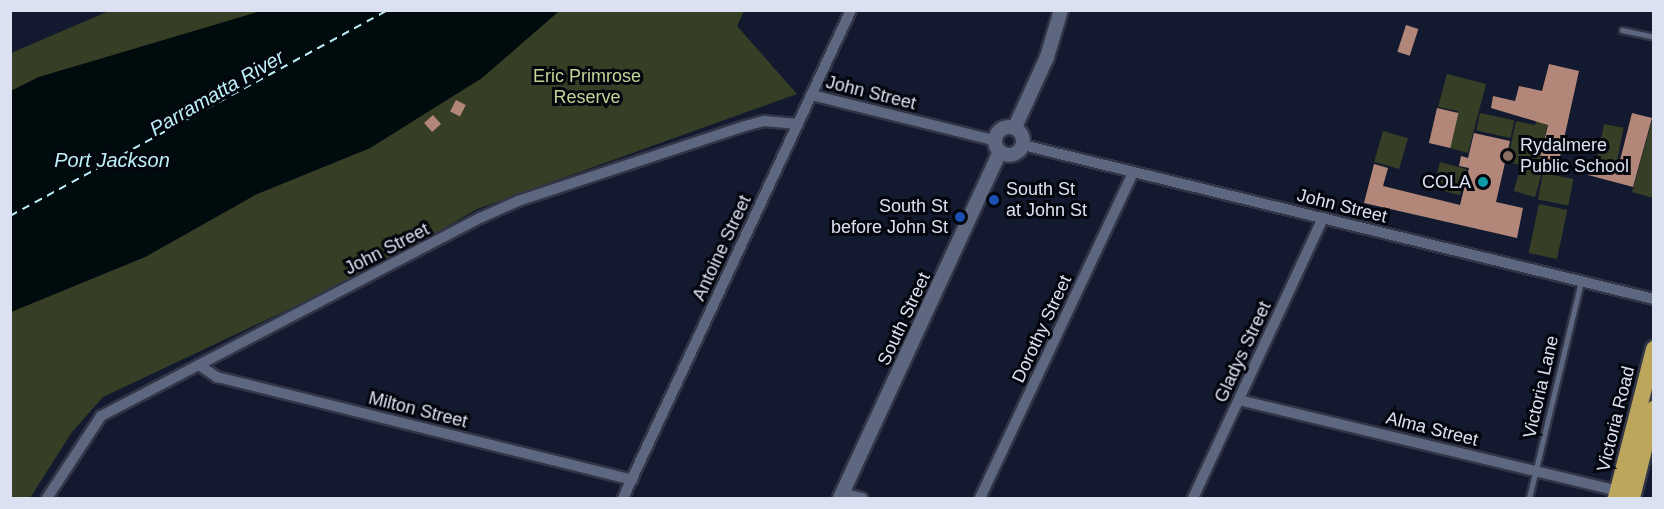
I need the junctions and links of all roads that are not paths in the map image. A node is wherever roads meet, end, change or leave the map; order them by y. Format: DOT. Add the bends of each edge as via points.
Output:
graph roads {
  1 [pos="851,10"];
  2 [pos="1061,10"];
  3 [pos="1622,30"];
  4 [pos="1653,37"];
  5 [pos="812,95"];
  6 [pos="798,124"];
  7 [pos="1015,127"];
  8 [pos="993,140"];
  9 [pos="1023,145"];
  10 [pos="999,154"];
  11 [pos="1133,173"];
  12 [pos="1323,219"];
  13 [pos="1581,282"];
  14 [pos="1653,299"];
  15 [pos="1653,349"];
  16 [pos="200,365"];
  17 [pos="1239,400"];
  18 [pos="1653,409"];
  19 [pos="1536,471"];
  20 [pos="632,480"];
  21 [pos="841,496"];
  22 [pos="1622,496"];
  23 [pos="47,498"];
  24 [pos="623,498"];
  25 [pos="862,498"];
  26 [pos="980,498"];
  27 [pos="1193,498"];
  28 [pos="1529,498"];
  1 -- 5 [label="street, Antoine Street"];
  2 -- 7 [label="street" via="1047,57"];
  3 -- 4 [label="lane"];
  5 -- 6 [label="street, Antoine Street"];
  5 -- 8 [label="street, John Street"];
  6 -- 16 [label="street, John Street" via="755,124 518,201"];
  6 -- 20 [label="street, Antoine Street"];
  7 -- 8 [label="street" via="998,133"];
  7 -- 9 [label="street" via="1024,133"];
  8 -- 10 [label="street"];
  9 -- 10 [label="street" via="1010,154"];
  9 -- 11 [label="street, John Street"];
  10 -- 21 [label="street, South Street"];
  11 -- 12 [label="street, John Street"];
  11 -- 26 [label="street, Dorothy Street"];
  12 -- 13 [label="street, John Street"];
  12 -- 17 [label="street, Gladys Street"];
  13 -- 14 [label="street, John Street"];
  13 -- 19 [label="lane, Victoria Lane"];
  15 -- 22 [label="highway, Victoria Road"];
  16 -- 20 [label="street, Milton Street" via="217,377"];
  16 -- 23 [label="street, John Street" via="96,420"];
  17 -- 19 [label="street, Alma Street"];
  17 -- 27 [label="street, Gladys Street"];
  18 -- 22 [label="highway, Victoria Road"];
  19 -- 22 [label="street, Alma Street"];
  19 -- 28 [label="lane, Victoria Lane"];
  20 -- 24 [label="street, Antoine Street"];
  21 -- 25 [label="street"];
}
